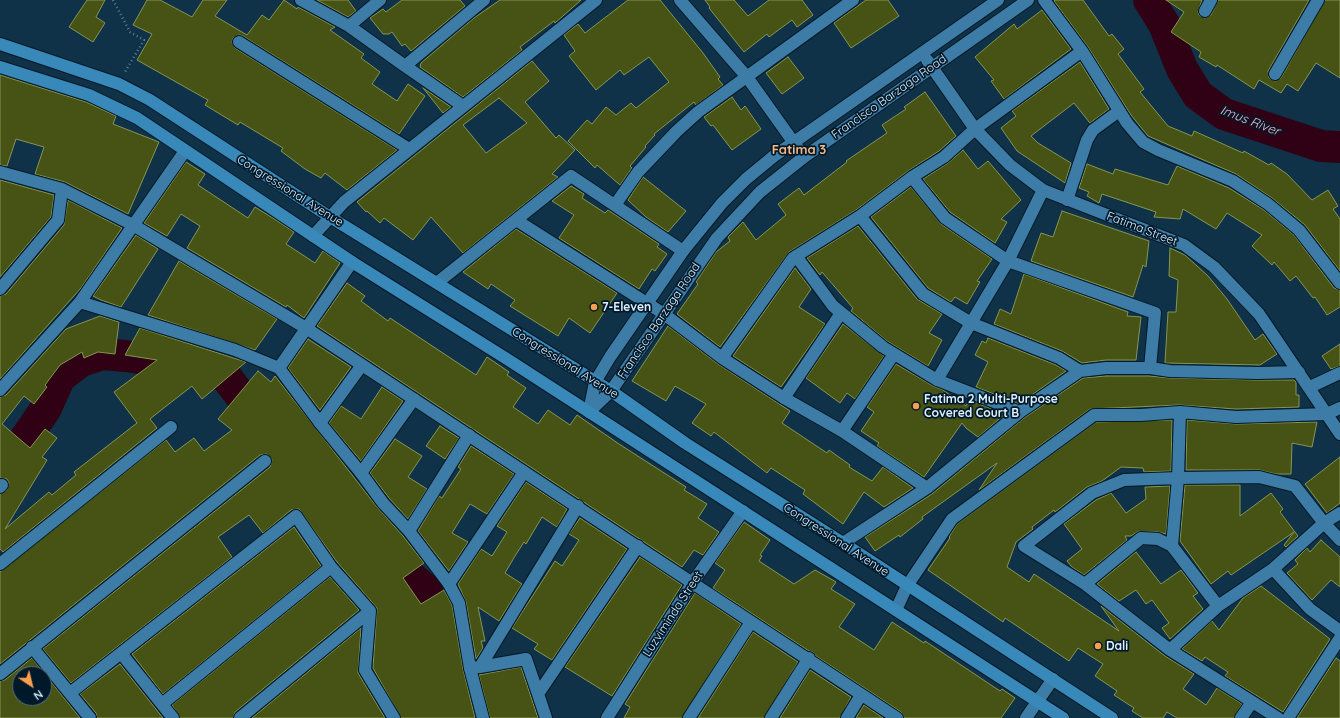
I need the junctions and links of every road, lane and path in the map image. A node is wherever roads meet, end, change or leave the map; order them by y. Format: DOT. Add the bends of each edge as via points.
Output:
graph roads {
  1 [pos="113,0"];
  2 [pos="301,0"];
  3 [pos="380,0"];
  4 [pos="484,0"];
  5 [pos="596,0"];
  6 [pos="680,0"];
  7 [pos="853,0"];
  8 [pos="998,0"];
  9 [pos="1028,0"];
  10 [pos="1044,0"];
  11 [pos="1318,0"];
  12 [pos="349,26"];
  13 [pos="239,42"];
  14 [pos="0,44"];
  15 [pos="1082,51"];
  16 [pos="922,53"];
  17 [pos="405,66"];
  18 [pos="0,67"];
  19 [pos="932,67"];
  20 [pos="1274,74"];
  21 [pos="747,77"];
  22 [pos="119,84"];
  23 [pos="463,106"];
  24 [pos="1119,111"];
  25 [pos="975,129"];
  26 [pos="794,142"];
  27 [pos="409,149"];
  28 [pos="185,151"];
  29 [pos="804,157"];
  30 [pos="2,176"];
  31 [pos="912,177"];
  32 [pos="62,189"];
  33 [pos="1043,190"];
  34 [pos="1067,200"];
  35 [pos="615,205"];
  36 [pos="860,216"];
  37 [pos="330,217"];
  38 [pos="516,220"];
  39 [pos="133,224"];
  40 [pos="313,236"];
  41 [pos="683,251"];
  42 [pos="796,256"];
  43 [pos="1008,261"];
  44 [pos="352,262"];
  45 [pos="1339,280"];
  46 [pos="438,282"];
  47 [pos="0,289"];
  48 [pos="80,302"];
  49 [pos="648,304"];
  50 [pos="841,313"];
  51 [pos="664,314"];
  52 [pos="970,323"];
  53 [pos="306,328"];
  54 [pos="894,354"];
  55 [pos="722,358"];
  56 [pos="362,365"];
  57 [pos="279,368"];
  58 [pos="1150,368"];
  59 [pos="1080,371"];
  60 [pos="1299,372"];
  61 [pos="1340,373"];
  62 [pos="936,380"];
  63 [pos="595,382"];
  64 [pos="1310,387"];
  65 [pos="0,390"];
  66 [pos="611,391"];
  67 [pos="784,398"];
  68 [pos="414,399"];
  69 [pos="1340,408"];
  70 [pos="589,412"];
  71 [pos="1020,412"];
  72 [pos="1180,412"];
  73 [pos="1327,414"];
  74 [pos="320,423"];
  75 [pos="171,427"];
  76 [pos="842,431"];
  77 [pos="1340,434"];
  78 [pos="469,435"];
  79 [pos="265,462"];
  80 [pos="361,472"];
  81 [pos="524,472"];
  82 [pos="1178,478"];
  83 [pos="927,488"];
  84 [pos="578,506"];
  85 [pos="743,511"];
  86 [pos="1340,513"];
  87 [pos="1324,523"];
  88 [pos="409,532"];
  89 [pos="1340,540"];
  90 [pos="843,543"];
  91 [pos="638,546"];
  92 [pos="1172,546"];
  93 [pos="0,564"];
  94 [pos="332,567"];
  95 [pos="1273,569"];
  96 [pos="693,582"];
  97 [pos="449,584"];
  98 [pos="1085,584"];
  99 [pos="907,586"];
  100 [pos="1218,606"];
  101 [pos="896,610"];
  102 [pos="370,611"];
  103 [pos="751,622"];
  104 [pos="1340,631"];
  105 [pos="1340,638"];
  106 [pos="32,647"];
  107 [pos="1170,650"];
  108 [pos="121,653"];
  109 [pos="809,658"];
  110 [pos="475,668"];
  111 [pos="0,674"];
  112 [pos="1053,679"];
  113 [pos="70,693"];
  114 [pos="538,694"];
  115 [pos="862,696"];
  116 [pos="1038,701"];
  117 [pos="1252,702"];
  118 [pos="162,704"];
  119 [pos="90,718"];
  120 [pos="173,718"];
  121 [pos="240,718"];
  122 [pos="394,718"];
  123 [pos="483,718"];
  124 [pos="546,718"];
  125 [pos="607,718"];
  126 [pos="689,718"];
  127 [pos="771,718"];
  128 [pos="847,718"];
  129 [pos="897,718"];
  130 [pos="1026,718"];
  131 [pos="1063,718"];
  132 [pos="1112,718"];
  133 [pos="1241,718"];
  134 [pos="1278,718"];
  135 [pos="1288,718"];
  1 -- 22 [label="path" via="130,32 144,40"];
  2 -- 12 [label="street"];
  3 -- 12 [label="street"];
  4 -- 17 [label="street"];
  5 -- 23 [label="street"];
  6 -- 21 [label="street"];
  7 -- 21 [label="street"];
  8 -- 16 [label="street, Francisco Barzaga Road"];
  9 -- 19 [label="street, Francisco Barzaga Road"];
  10 -- 15 [label="street"];
  11 -- 20 [label="street"];
  12 -- 17 [label="street"];
  13 -- 27 [label="street"];
  14 -- 22 [label="main road, Congressional Avenue"];
  15 -- 24 [label="street"];
  15 -- 25 [label="street"];
  16 -- 19 [label="street, Fatima Street"];
  16 -- 26 [label="street, Francisco Barzaga Road"];
  17 -- 23 [label="street"];
  18 -- 28 [label="main road, Congressional Avenue" via="89,95 137,118"];
  19 -- 25 [label="street, Fatima Street"];
  19 -- 29 [label="street, Francisco Barzaga Road"];
  21 -- 26 [label="street"];
  21 -- 35 [label="street" via="698,112 667,140 638,172"];
  22 -- 37 [label="main road, Congressional Avenue" via="150,100"];
  23 -- 27 [label="street"];
  24 -- 34 [label="street" via="1094,130 1087,140"];
  24 -- 45 [label="street" via="1143,142 1233,181 1268,204 1299,230"];
  25 -- 31 [label="street" via="944,157"];
  25 -- 33 [label="street, Fatima Street" via="1010,165"];
  26 -- 29 [label="street"];
  26 -- 41 [label="street, Francisco Barzaga Road" via="746,179 701,227"];
  27 -- 37 [label="street" via="344,202"];
  28 -- 39 [label="street"];
  28 -- 40 [label="main road, Congressional Avenue"];
  29 -- 51 [label="street, Francisco Barzaga Road" via="760,192 717,238"];
  30 -- 32 [label="street"];
  31 -- 36 [label="street"];
  31 -- 43 [label="street" via="945,218"];
  32 -- 39 [label="street"];
  32 -- 47 [label="street" via="58,220"];
  33 -- 34 [label="street, Fatima Street"];
  33 -- 43 [label="street"];
  34 -- 60 [label="street, Fatima Street" via="1184,245 1214,267 1260,314"];
  35 -- 38 [label="street" via="571,176"];
  35 -- 41 [label="street"];
  36 -- 42 [label="street"];
  36 -- 52 [label="street" via="923,294"];
  37 -- 40 [label="street"];
  37 -- 46 [label="main road, Congressional Avenue"];
  38 -- 46 [label="street"];
  38 -- 49 [label="street"];
  39 -- 48 [label="street"];
  39 -- 53 [label="street"];
  40 -- 44 [label="main road, Congressional Avenue"];
  41 -- 49 [label="street, Francisco Barzaga Road"];
  42 -- 50 [label="street"];
  42 -- 55 [label="street"];
  43 -- 52 [label="street"];
  43 -- 58 [label="street" via="1155,313"];
  44 -- 53 [label="street"];
  44 -- 70 [label="main road, Congressional Avenue"];
  46 -- 63 [label="main road, Congressional Avenue"];
  48 -- 57 [label="street" via="235,350"];
  48 -- 65 [label="street"];
  49 -- 51 [label="street"];
  49 -- 63 [label="street, Francisco Barzaga Road"];
  50 -- 54 [label="street"];
  50 -- 67 [label="street"];
  51 -- 55 [label="street"];
  51 -- 66 [label="street, Francisco Barzaga Road"];
  52 -- 59 [label="street" via="1059,358"];
  52 -- 62 [label="street"];
  53 -- 56 [label="street"];
  53 -- 57 [label="street"];
  54 -- 62 [label="street"];
  54 -- 76 [label="street"];
  55 -- 67 [label="street"];
  56 -- 68 [label="street"];
  56 -- 74 [label="street"];
  57 -- 74 [label="street"];
  58 -- 59 [label="street"];
  58 -- 60 [label="street" via="1206,372"];
  59 -- 71 [label="street"];
  60 -- 64 [label="street, Fatima Street"];
  61 -- 64 [label="street"];
  62 -- 71 [label="street"];
  63 -- 66 [label="main road, Congressional Avenue"];
  63 -- 70 [label="street, Francisco Barzaga Road"];
  64 -- 73 [label="street, Fatima Street"];
  66 -- 70 [label="street, Francisco Barzaga Road"];
  66 -- 90 [label="main road, Congressional Avenue" via="685,443"];
  67 -- 76 [label="street"];
  68 -- 78 [label="street"];
  68 -- 80 [label="street"];
  69 -- 73 [label="street"];
  70 -- 85 [label="main road, Congressional Avenue"];
  71 -- 83 [label="street"];
  72 -- 73 [label="street" via="1236,417"];
  72 -- 82 [label="street"];
  72 -- 99 [label="street" via="1094,415 952,519"];
  73 -- 77 [label="street, Fatima Street"];
  74 -- 80 [label="street"];
  75 -- 93 [label="street"];
  76 -- 83 [label="street"];
  78 -- 81 [label="street"];
  78 -- 88 [label="street"];
  79 -- 106 [label="street"];
  80 -- 88 [label="street" via="383,503"];
  81 -- 84 [label="street"];
  81 -- 97 [label="street"];
  82 -- 87 [label="street" via="1259,476 1295,486"];
  82 -- 92 [label="street"];
  82 -- 98 [label="street" via="1124,480 1092,494 1024,546"];
  83 -- 90 [label="street"];
  84 -- 91 [label="street"];
  84 -- 110 [label="street"];
  85 -- 96 [label="street, Luzviminda Street"];
  85 -- 101 [label="main road, Congressional Avenue"];
  86 -- 87 [label="street"];
  87 -- 89 [label="street"];
  87 -- 95 [label="street"];
  88 -- 97 [label="street"];
  90 -- 99 [label="main road, Congressional Avenue"];
  91 -- 96 [label="street"];
  91 -- 114 [label="street"];
  92 -- 98 [label="street" via="1158,539 1141,538"];
  92 -- 100 [label="street"];
  94 -- 102 [label="street"];
  94 -- 108 [label="street" via="296,516"];
  94 -- 118 [label="street"];
  95 -- 100 [label="street"];
  95 -- 104 [label="street" via="1310,609"];
  96 -- 103 [label="street"];
  96 -- 125 [label="street, Luzviminda Street"];
  97 -- 110 [label="street" via="459,603"];
  98 -- 107 [label="street"];
  99 -- 101 [label="street"];
  99 -- 112 [label="main road, Congressional Avenue"];
  100 -- 107 [label="street"];
  101 -- 116 [label="main road, Congressional Avenue"];
  102 -- 121 [label="street"];
  102 -- 122 [label="street" via="365,670"];
  103 -- 109 [label="street"];
  103 -- 126 [label="street"];
  105 -- 135 [label="street"];
  106 -- 111 [label="street"];
  106 -- 113 [label="street"];
  107 -- 117 [label="street"];
  108 -- 113 [label="street"];
  108 -- 118 [label="street"];
  109 -- 115 [label="street"];
  109 -- 127 [label="street"];
  110 -- 114 [label="street" via="526,659"];
  110 -- 123 [label="street"];
  112 -- 116 [label="street"];
  112 -- 132 [label="main road, Congressional Avenue"];
  113 -- 119 [label="street"];
  114 -- 124 [label="street"];
  115 -- 128 [label="street"];
  115 -- 129 [label="street"];
  116 -- 130 [label="street"];
  116 -- 131 [label="main road, Congressional Avenue"];
  117 -- 133 [label="street"];
  117 -- 134 [label="street"];
  118 -- 120 [label="street"];
}
